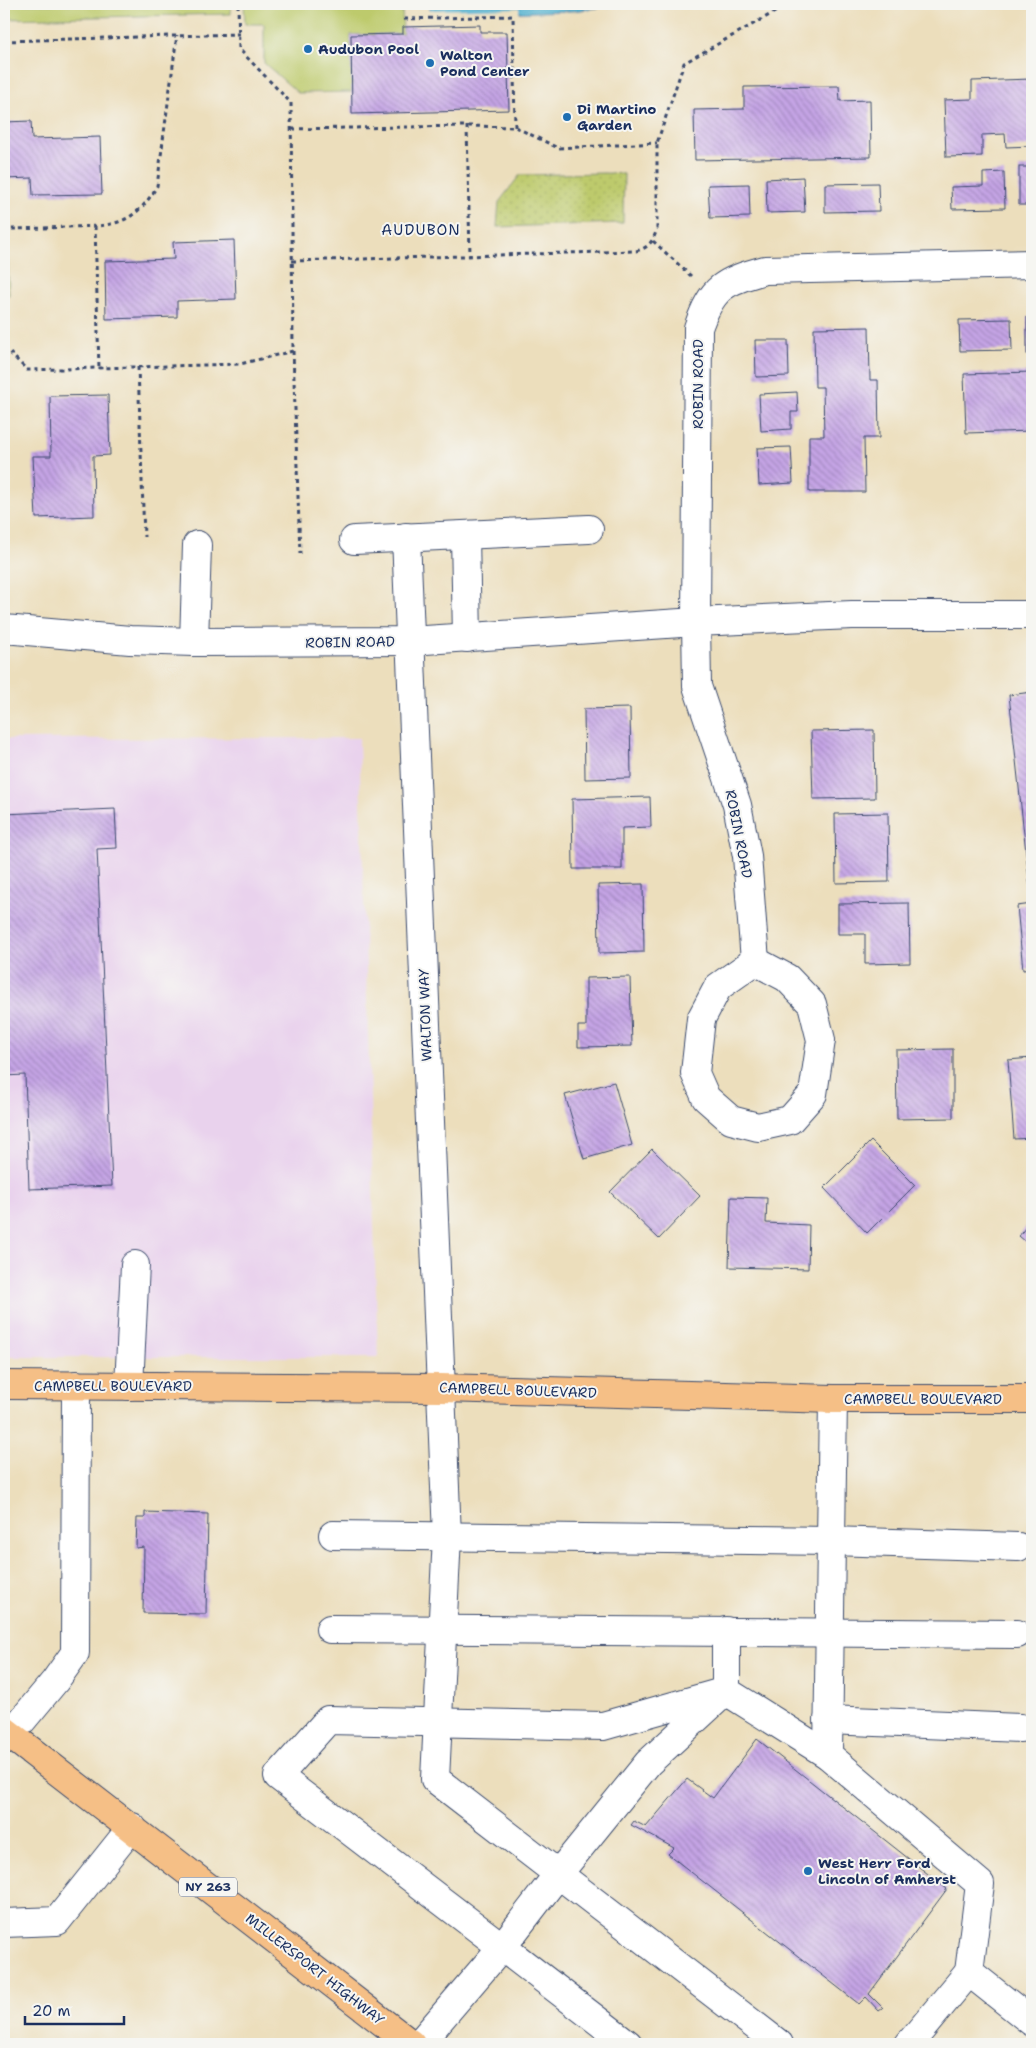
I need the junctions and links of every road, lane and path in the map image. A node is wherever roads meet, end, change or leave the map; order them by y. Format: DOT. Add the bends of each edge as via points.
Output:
graph roads {
  1 [pos="238,4"];
  2 [pos="789,4"];
  3 [pos="404,19"];
  4 [pos="239,34"];
  5 [pos="177,35"];
  6 [pos="4,41"];
  7 [pos="467,126"];
  8 [pos="515,127"];
  9 [pos="292,129"];
  10 [pos="657,143"];
  11 [pos="95,226"];
  12 [pos="4,230"];
  13 [pos="653,241"];
  14 [pos="470,255"];
  15 [pos="292,261"];
  16 [pos="1032,264"];
  17 [pos="712,296"];
  18 [pos="4,347"];
  19 [pos="293,351"];
  20 [pos="138,367"];
  21 [pos="99,369"];
  22 [pos="589,529"];
  23 [pos="465,535"];
  24 [pos="144,537"];
  25 [pos="406,537"];
  26 [pos="354,540"];
  27 [pos="198,546"];
  28 [pos="300,554"];
  29 [pos="1032,615"];
  30 [pos="696,622"];
  31 [pos="4,629"];
  32 [pos="467,638"];
  33 [pos="410,641"];
  34 [pos="194,642"];
  35 [pos="755,961"];
  36 [pos="135,1265"];
  37 [pos="4,1385"];
  38 [pos="76,1385"];
  39 [pos="129,1386"];
  40 [pos="441,1388"];
  41 [pos="833,1399"];
  42 [pos="1032,1399"];
  43 [pos="333,1534"];
  44 [pos="446,1536"];
  45 [pos="831,1541"];
  46 [pos="1018,1547"];
  47 [pos="330,1629"];
  48 [pos="443,1631"];
  49 [pos="726,1631"];
  50 [pos="829,1632"];
  51 [pos="1017,1634"];
  52 [pos="726,1691"];
  53 [pos="828,1720"];
  54 [pos="439,1722"];
  55 [pos="1020,1728"];
  56 [pos="7,1732"];
  57 [pos="828,1755"];
  58 [pos="132,1827"];
  59 [pos="559,1873"];
  60 [pos="4,1923"];
  61 [pos="502,1947"];
  62 [pos="969,1972"];
  63 [pos="1032,2022"];
  64 [pos="1032,2037"];
  65 [pos="411,2044"];
  66 [pos="418,2044"];
  67 [pos="628,2044"];
  68 [pos="779,2044"];
  69 [pos="909,2044"];
  70 [pos="1026,2044"];
  1 -- 4 [label="path"];
  2 -- 10 [label="path" via="684,63"];
  3 -- 8 [label="path" via="513,16"];
  4 -- 5 [label="path"];
  4 -- 9 [label="path" via="239,49 291,103"];
  5 -- 6 [label="path"];
  5 -- 11 [label="path" via="157,186 137,212 107,226"];
  7 -- 8 [label="path"];
  7 -- 9 [label="path"];
  7 -- 14 [label="path"];
  8 -- 10 [label="path" via="558,148"];
  9 -- 15 [label="path"];
  10 -- 13 [label="path" via="656,229"];
  11 -- 12 [label="path"];
  11 -- 21 [label="path"];
  13 -- 14 [label="path" via="645,249 636,250"];
  13 -- 17 [label="path"];
  14 -- 15 [label="path"];
  15 -- 19 [label="path"];
  16 -- 17 [label="street, ROBIN ROAD" via="765,270 738,277"];
  17 -- 30 [label="street, ROBIN ROAD" via="698,328"];
  18 -- 21 [label="path" via="27,370"];
  19 -- 20 [label="path" via="240,364"];
  19 -- 28 [label="path"];
  20 -- 21 [label="path"];
  20 -- 24 [label="path"];
  22 -- 23 [label="street"];
  23 -- 25 [label="street"];
  23 -- 32 [label="street"];
  25 -- 26 [label="street"];
  25 -- 33 [label="street, WALTON WAY"];
  27 -- 34 [label="street"];
  29 -- 30 [label="street, ROBIN ROAD" via="852,615"];
  30 -- 32 [label="street, ROBIN ROAD"];
  30 -- 35 [label="street, ROBIN ROAD" via="697,686 737,804 746,856"];
  31 -- 34 [label="street, ROBIN ROAD"];
  32 -- 33 [label="street, ROBIN ROAD"];
  33 -- 34 [label="street, ROBIN ROAD"];
  33 -- 40 [label="street, WALTON WAY"];
  35 -- 35 [label="street" via="718,987 701,1019 695,1073 706,1098 731,1120 758,1127 790,1120 813,1094 821,1040 812,1004 787,978"];
  36 -- 39 [label="street"];
  37 -- 38 [label="main road, CAMPBELL BOULEVARD"];
  38 -- 39 [label="main road, CAMPBELL BOULEVARD"];
  38 -- 56 [label="street" via="75,1654"];
  39 -- 40 [label="main road, CAMPBELL BOULEVARD"];
  40 -- 41 [label="main road, CAMPBELL BOULEVARD"];
  40 -- 44 [label="street, WALTON WAY"];
  41 -- 42 [label="main road, CAMPBELL BOULEVARD"];
  41 -- 45 [label="street"];
  43 -- 44 [label="street"];
  44 -- 45 [label="street"];
  44 -- 48 [label="street, WALTON WAY"];
  45 -- 46 [label="street"];
  45 -- 50 [label="street"];
  47 -- 48 [label="street"];
  48 -- 49 [label="street"];
  48 -- 54 [label="street, WALTON WAY"];
  49 -- 50 [label="street"];
  49 -- 52 [label="street"];
  50 -- 51 [label="street"];
  50 -- 53 [label="street"];
  52 -- 54 [label="street" via="603,1726"];
  52 -- 57 [label="street"];
  52 -- 59 [label="street" via="648,1763"];
  53 -- 55 [label="street"];
  53 -- 57 [label="street"];
  54 -- 59 [label="street, WALTON WAY" via="436,1779"];
  54 -- 61 [label="street" via="328,1720 278,1776"];
  56 -- 58 [label="main road, MILLERSPORT HIGHWAY / NY 263"];
  57 -- 62 [label="street" via="980,1884"];
  58 -- 60 [label="street" via="57,1921"];
  58 -- 65 [label="main road, MILLERSPORT HIGHWAY / NY 263"];
  59 -- 61 [label="street"];
  59 -- 68 [label="street"];
  61 -- 66 [label="street"];
  61 -- 67 [label="street"];
  62 -- 63 [label="street"];
  62 -- 69 [label="street"];
  64 -- 70 [label="street"];
}
